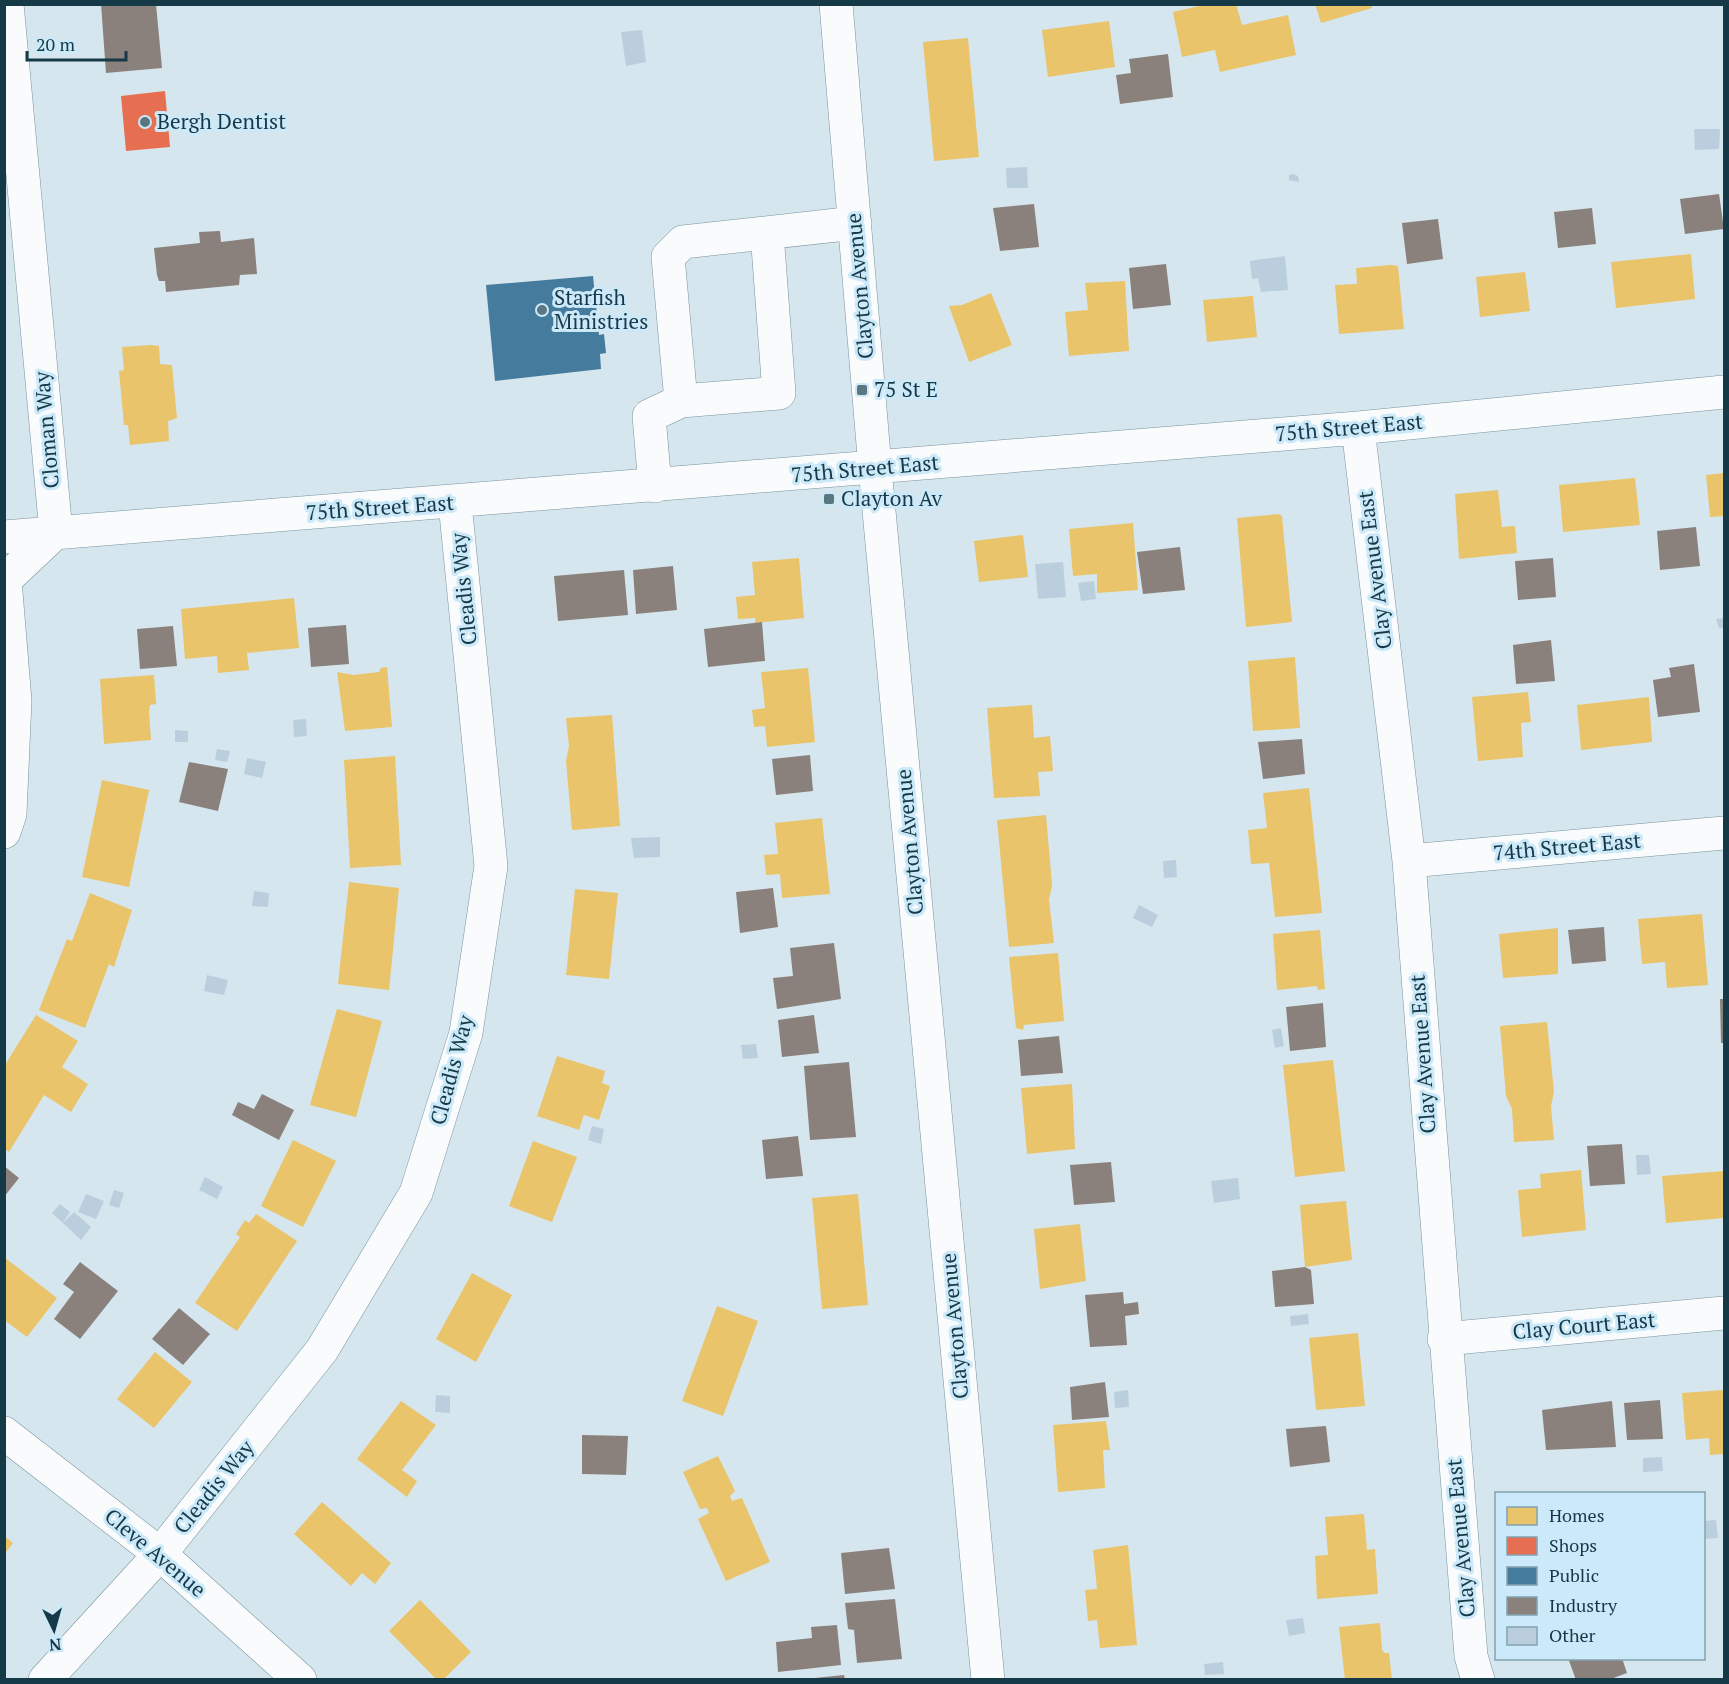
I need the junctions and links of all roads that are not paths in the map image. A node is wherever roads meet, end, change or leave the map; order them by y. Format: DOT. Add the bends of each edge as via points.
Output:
graph roads {
  1 [pos="836,4"];
  2 [pos="7,18"];
  3 [pos="855,223"];
  4 [pos="767,233"];
  5 [pos="1725,392"];
  6 [pos="681,401"];
  7 [pos="1358,428"];
  8 [pos="875,468"];
  9 [pos="655,486"];
  10 [pos="455,503"];
  11 [pos="56,532"];
  12 [pos="4,537"];
  13 [pos="4,832"];
  14 [pos="1725,833"];
  15 [pos="1409,861"];
  16 [pos="1725,1313"];
  17 [pos="1444,1339"];
  18 [pos="4,1434"];
  19 [pos="160,1554"];
  20 [pos="45,1680"];
  21 [pos="300,1680"];
  22 [pos="988,1680"];
  23 [pos="1478,1680"];
  1 -- 3 [label="street, Clayton Avenue"];
  2 -- 11 [label="street, Cloman Way"];
  3 -- 4 [label="street"];
  3 -- 8 [label="street, Clayton Avenue"];
  4 -- 6 [label="street" via="683,242 668,257"];
  4 -- 6 [label="street" via="779,393"];
  5 -- 7 [label="street, 75th Street East"];
  6 -- 9 [label="street" via="649,417"];
  7 -- 8 [label="street, 75th Street East"];
  7 -- 15 [label="street, Clay Avenue East"];
  8 -- 9 [label="street, 75th Street East"];
  8 -- 22 [label="street, Clayton Avenue"];
  9 -- 10 [label="street, 75th Street East"];
  10 -- 11 [label="street, 75th Street East"];
  10 -- 19 [label="street, Cleadis Way" via="491,866 466,1033 416,1192 322,1350"];
  11 -- 12 [label="street, 75th Street East"];
  11 -- 13 [label="street" via="5,580 15,701 10,814"];
  14 -- 15 [label="street, 74th Street East"];
  15 -- 17 [label="street, Clay Avenue East"];
  16 -- 17 [label="street, Clay Court East"];
  17 -- 23 [label="street, Clay Avenue East" via="1471,1656"];
  18 -- 19 [label="street, Cleve Avenue"];
  19 -- 20 [label="street, Cleadis Way"];
  19 -- 21 [label="street, Cleve Avenue"];
}
